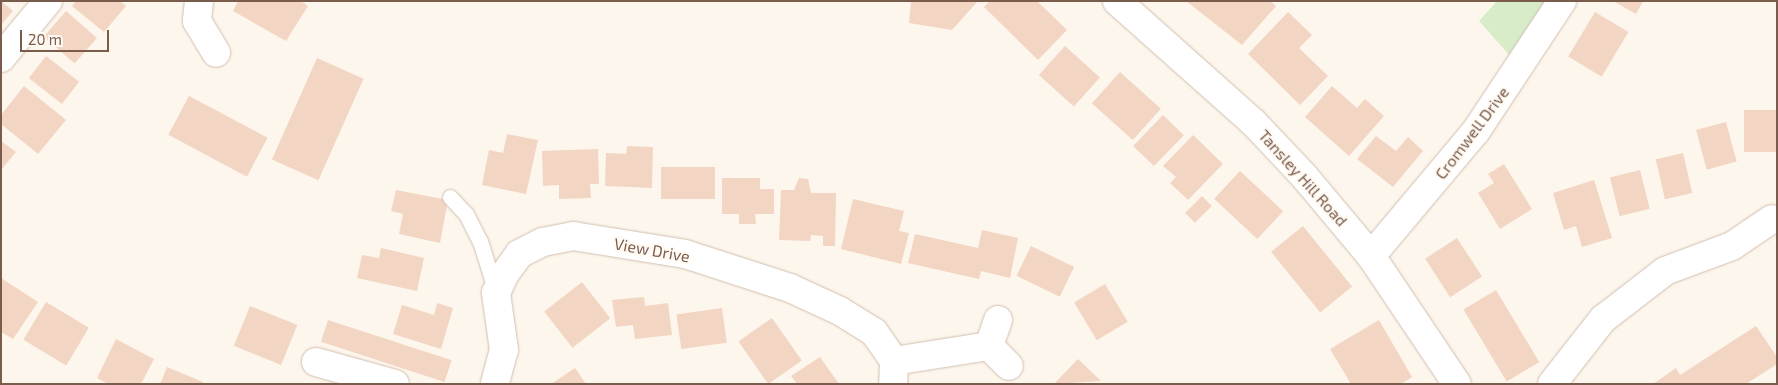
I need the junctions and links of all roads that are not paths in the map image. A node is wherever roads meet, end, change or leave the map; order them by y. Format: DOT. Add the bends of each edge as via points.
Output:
graph roads {
  1 [pos="48,1"];
  2 [pos="199,1"];
  3 [pos="1117,1"];
  4 [pos="1562,1"];
  5 [pos="216,53"];
  6 [pos="1,58"];
  7 [pos="450,197"];
  8 [pos="1772,219"];
  9 [pos="1371,256"];
  10 [pos="496,293"];
  11 [pos="998,320"];
  12 [pos="989,346"];
  13 [pos="316,362"];
  14 [pos="1009,366"];
  15 [pos="894,372"];
  16 [pos="495,383"];
  17 [pos="395,384"];
  18 [pos="1457,384"];
  19 [pos="1552,384"];
  1 -- 6 [label="street"];
  2 -- 5 [label="street" via="197,21"];
  3 -- 9 [label="street, Tansley Hill Road" via="1253,122"];
  4 -- 9 [label="street, Cromwell Drive" via="1476,131"];
  7 -- 10 [label="lane" via="466,214 480,241"];
  8 -- 19 [label="street" via="1732,246 1666,271 1603,319"];
  9 -- 18 [label="street, Tansley Hill Road"];
  10 -- 15 [label="street, View Drive" via="519,254 543,242 573,236 685,254 790,288 840,311 874,332"];
  10 -- 16 [label="street" via="504,350"];
  11 -- 12 [label="street"];
  12 -- 14 [label="street"];
  12 -- 15 [label="street, View Drive"];
  13 -- 17 [label="street"];
}
